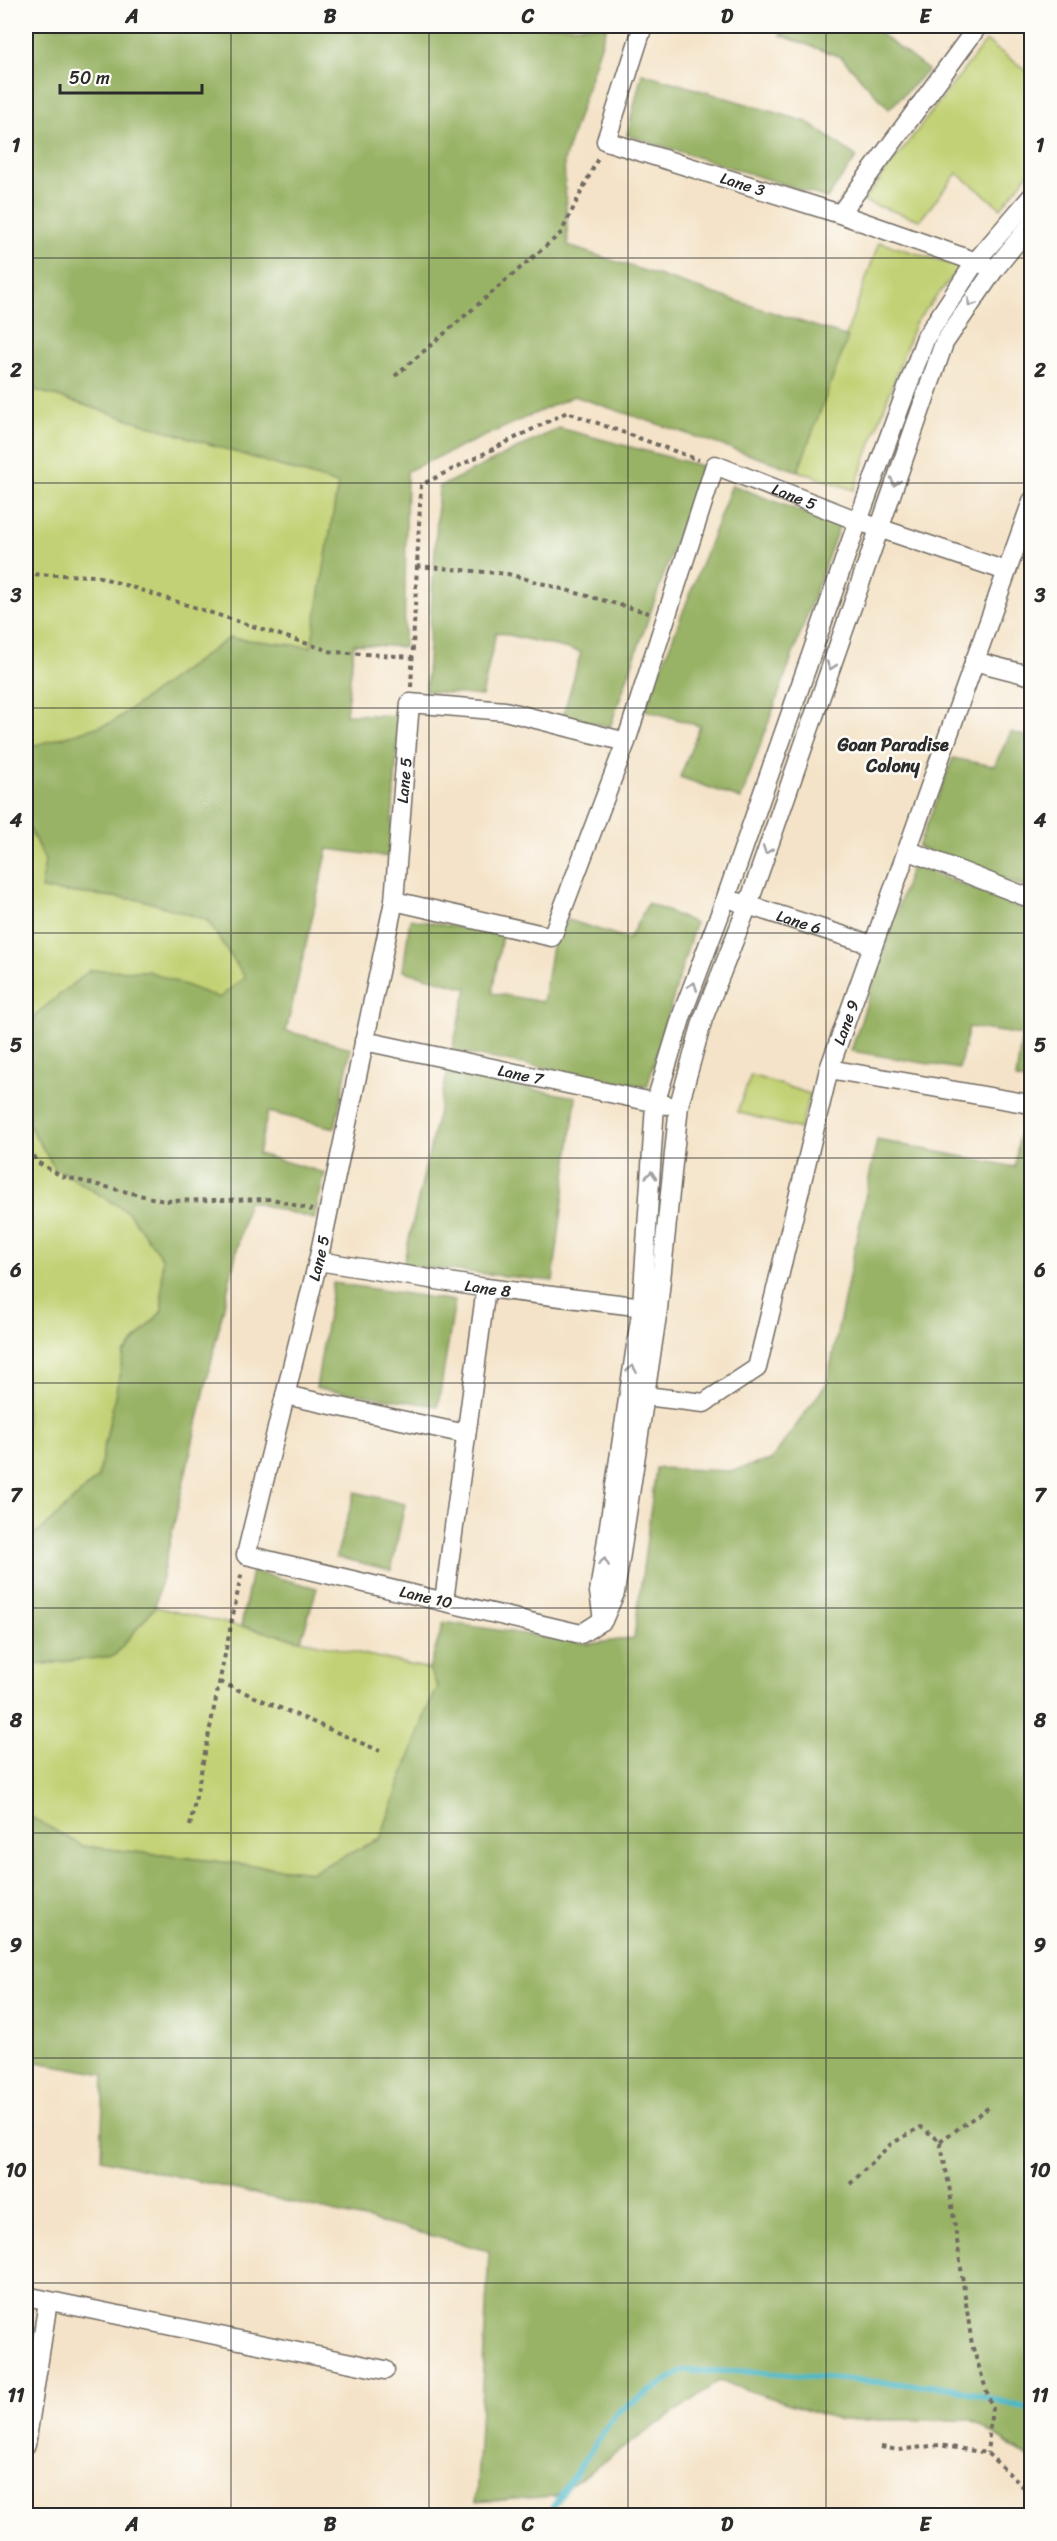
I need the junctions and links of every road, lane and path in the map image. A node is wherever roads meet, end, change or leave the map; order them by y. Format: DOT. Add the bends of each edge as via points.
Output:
graph roads {
  1 [pos="643,26"];
  2 [pos="978,26"];
  3 [pos="606,141"];
  4 [pos="1032,196"];
  5 [pos="840,214"];
  6 [pos="1032,223"];
  7 [pos="976,261"];
  8 [pos="993,270"];
  9 [pos="394,376"];
  10 [pos="715,465"];
  11 [pos="1032,501"];
  12 [pos="858,521"];
  13 [pos="879,528"];
  14 [pos="417,566"];
  15 [pos="1006,571"];
  16 [pos="26,574"];
  17 [pos="664,617"];
  18 [pos="412,657"];
  19 [pos="974,661"];
  20 [pos="1032,676"];
  21 [pos="410,703"];
  22 [pos="626,742"];
  23 [pos="907,850"];
  24 [pos="726,898"];
  25 [pos="1032,899"];
  26 [pos="394,901"];
  27 [pos="748,905"];
  28 [pos="873,945"];
  29 [pos="364,1041"];
  30 [pos="829,1069"];
  31 [pos="656,1104"];
  32 [pos="1030,1104"];
  33 [pos="679,1106"];
  34 [pos="26,1139"];
  35 [pos="327,1215"];
  36 [pos="318,1261"];
  37 [pos="486,1288"];
  38 [pos="650,1307"];
  39 [pos="285,1395"];
  40 [pos="645,1396"];
  41 [pos="466,1434"];
  42 [pos="246,1555"];
  43 [pos="444,1601"];
  44 [pos="603,1620"];
  45 [pos="220,1682"];
  46 [pos="380,1751"];
  47 [pos="190,1826"];
  48 [pos="991,2106"];
  49 [pos="940,2141"];
  50 [pos="850,2184"];
  51 [pos="26,2296"];
  52 [pos="48,2301"];
  53 [pos="385,2370"];
  54 [pos="26,2445"];
  55 [pos="881,2447"];
  56 [pos="987,2453"];
  57 [pos="1032,2495"];
  1 -- 3 [label="street"];
  2 -- 5 [label="street"];
  3 -- 5 [label="street, Lane 3"];
  3 -- 9 [label="path" via="561,233"];
  4 -- 7 [label="street"];
  5 -- 7 [label="street, Lane 3"];
  6 -- 8 [label="street"];
  7 -- 8 [label="street, Lane 3"];
  7 -- 12 [label="street" via="926,337"];
  8 -- 13 [label="street, one-way" via="944,343"];
  10 -- 12 [label="street, Lane 5"];
  10 -- 14 [label="path" via="567,412 421,485"];
  10 -- 17 [label="street"];
  11 -- 15 [label="street, Lane 9"];
  12 -- 13 [label="street, Lane 5"];
  12 -- 24 [label="street"];
  13 -- 15 [label="street"];
  13 -- 27 [label="street, one-way"];
  14 -- 17 [label="path" via="508,574"];
  14 -- 18 [label="path"];
  15 -- 19 [label="street, Lane 9"];
  16 -- 18 [label="path" via="97,576 333,652"];
  17 -- 22 [label="street"];
  18 -- 21 [label="path"];
  19 -- 20 [label="street"];
  19 -- 23 [label="street, Lane 9"];
  21 -- 22 [label="street" via="505,711"];
  21 -- 26 [label="street, Lane 5"];
  22 -- 26 [label="street" via="552,937"];
  23 -- 25 [label="street"];
  23 -- 28 [label="street, Lane 9"];
  24 -- 27 [label="street, Lane 6"];
  31 -- 24 [label="street, one-way" via="683,1012"];
  26 -- 29 [label="street, Lane 5"];
  27 -- 28 [label="street, Lane 6"];
  27 -- 33 [label="street" via="703,1019"];
  28 -- 30 [label="street, Lane 9"];
  29 -- 31 [label="street, Lane 7"];
  29 -- 35 [label="street, Lane 5"];
  30 -- 32 [label="street"];
  30 -- 40 [label="street, Lane 9" via="757,1368 704,1403"];
  31 -- 33 [label="street, Lane 7"];
  38 -- 31 [label="street, one-way"];
  33 -- 38 [label="street"];
  34 -- 35 [label="path" via="37,1162 61,1176 164,1201 273,1199"];
  35 -- 36 [label="street, Lane 5"];
  36 -- 37 [label="street, Lane 8"];
  36 -- 39 [label="street, Lane 5"];
  37 -- 38 [label="street, Lane 8"];
  37 -- 41 [label="street"];
  38 -- 40 [label="street"];
  44 -- 38 [label="street, one-way" via="599,1592"];
  39 -- 41 [label="street"];
  39 -- 42 [label="street, Lane 5"];
  40 -- 44 [label="street" via="615,1593"];
  41 -- 43 [label="street"];
  42 -- 43 [label="street, Lane 10"];
  42 -- 45 [label="path"];
  43 -- 44 [label="street, Lane 10" via="581,1634"];
  45 -- 46 [label="path"];
  45 -- 47 [label="path"];
  48 -- 49 [label="path"];
  49 -- 50 [label="path" via="921,2127 891,2144"];
  49 -- 56 [label="path" via="972,2345 992,2408"];
  51 -- 52 [label="street"];
  52 -- 53 [label="street"];
  52 -- 54 [label="street"];
  55 -- 56 [label="path" via="898,2450 939,2445"];
  56 -- 57 [label="path"];
}
